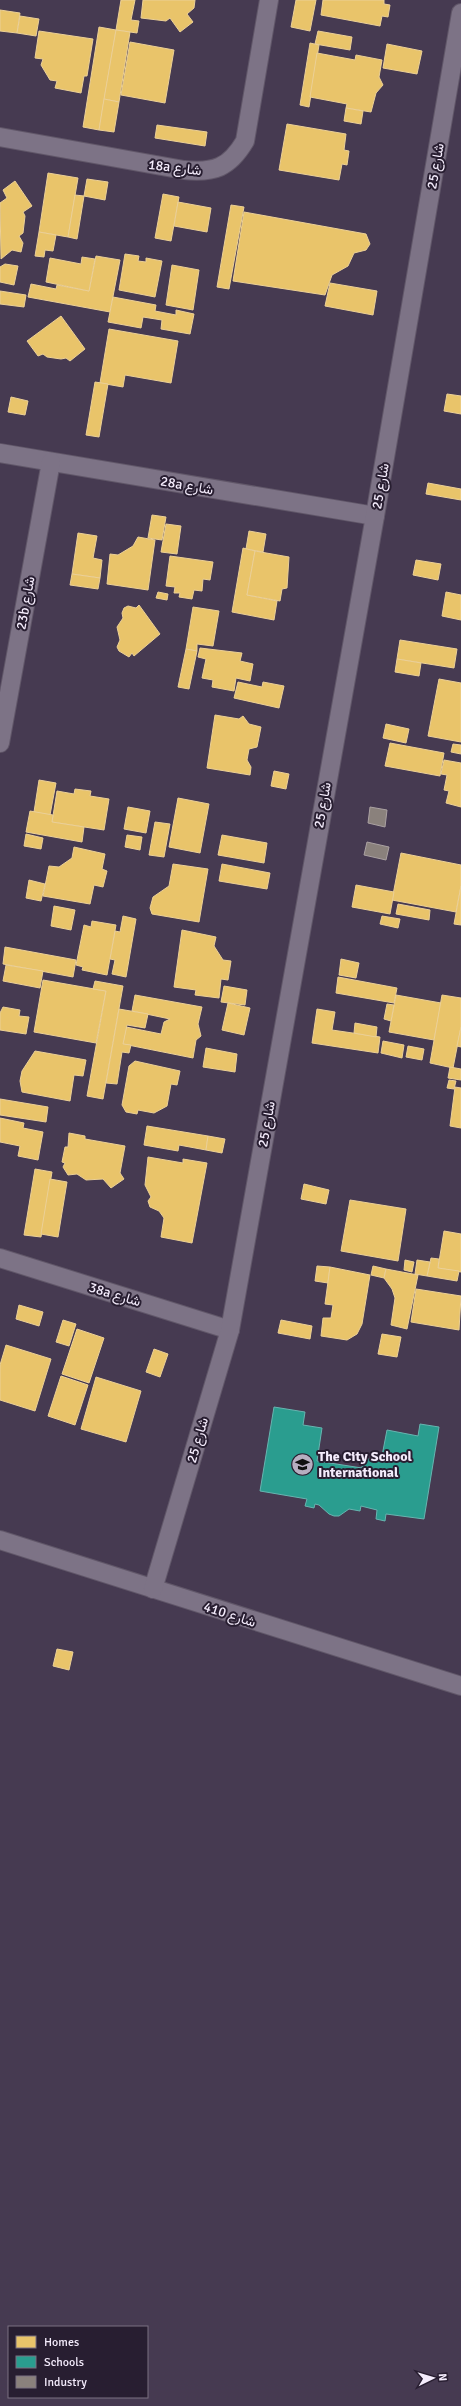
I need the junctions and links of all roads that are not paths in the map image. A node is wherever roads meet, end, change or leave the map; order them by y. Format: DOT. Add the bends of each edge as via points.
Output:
graph roads {
  1 [pos="269,0"];
  2 [pos="461,13"];
  3 [pos="459,42"];
  4 [pos="0,137"];
  5 [pos="0,453"];
  6 [pos="51,462"];
  7 [pos="375,516"];
  8 [pos="0,743"];
  9 [pos="0,1258"];
  10 [pos="230,1330"];
  11 [pos="0,1540"];
  12 [pos="153,1589"];
  13 [pos="461,1686"];
  1 -- 4 [label="street, 18a شارع" via="244,141 237,154 226,164 213,170 184,170"];
  2 -- 3 [label="street, شارع 25"];
  3 -- 7 [label="street, شارع 25"];
  5 -- 6 [label="street, 28a شارع"];
  6 -- 7 [label="street, 28a شارع"];
  6 -- 8 [label="street, 23b شارع"];
  7 -- 10 [label="street, شارع 25"];
  9 -- 10 [label="street, 38a شارع"];
  10 -- 12 [label="street, شارع 25"];
  11 -- 12 [label="street, شارع 410"];
  12 -- 13 [label="street, شارع 410"];
}
